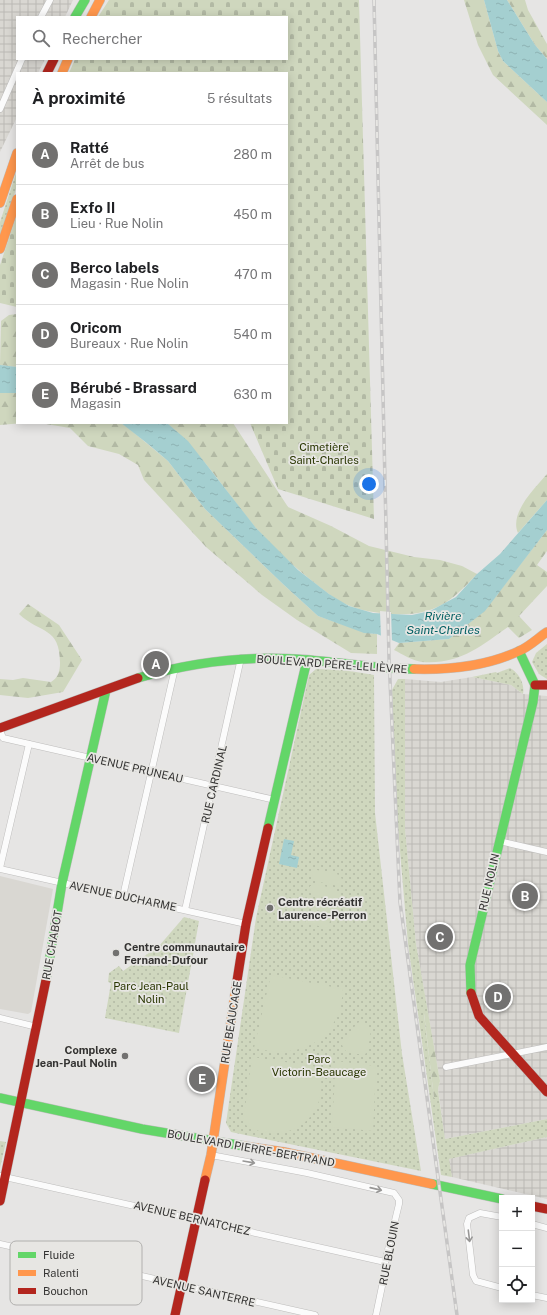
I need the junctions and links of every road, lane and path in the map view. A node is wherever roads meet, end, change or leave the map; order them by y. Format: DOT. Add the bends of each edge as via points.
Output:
graph roads {
  1 [pos="50,0"];
  2 [pos="84,0"];
  3 [pos="100,0"];
  4 [pos="42,16"];
  5 [pos="76,16"];
  6 [pos="91,16"];
  7 [pos="22,60"];
  8 [pos="54,60"];
  9 [pos="68,60"];
  10 [pos="16,72"];
  11 [pos="48,72"];
  12 [pos="62,72"];
  13 [pos="16,73"];
  14 [pos="0,109"];
  15 [pos="16,156"];
  16 [pos="16,202"];
  17 [pos="0,203"];
  18 [pos="0,249"];
  19 [pos="547,632"];
  20 [pos="519,651"];
  21 [pos="241,658"];
  22 [pos="307,660"];
  23 [pos="175,668"];
  24 [pos="547,685"];
  25 [pos="535,686"];
  26 [pos="106,690"];
  27 [pos="0,729"];
  28 [pos="29,744"];
  29 [pos="91,758"];
  30 [pos="152,772"];
  31 [pos="214,786"];
  32 [pos="275,800"];
  33 [pos="499,841"];
  34 [pos="547,852"];
  35 [pos="0,868"];
  36 [pos="62,883"];
  37 [pos="123,896"];
  38 [pos="185,910"];
  39 [pos="246,924"];
  40 [pos="0,1018"];
  41 [pos="37,1027"];
  42 [pos="547,1047"];
  43 [pos="512,1054"];
  44 [pos="446,1067"];
  45 [pos="547,1092"];
  46 [pos="0,1098"];
  47 [pos="21,1102"];
  48 [pos="213,1140"];
  49 [pos="211,1155"];
  50 [pos="3,1176"];
  51 [pos="394,1193"];
  52 [pos="499,1198"];
  53 [pos="0,1201"];
  54 [pos="535,1207"];
  55 [pos="547,1209"];
  56 [pos="499,1216"];
  57 [pos="196,1219"];
  58 [pos="535,1225"];
  59 [pos="547,1228"];
  60 [pos="0,1244"];
  61 [pos="10,1246"];
  62 [pos="385,1262"];
  63 [pos="142,1277"];
  64 [pos="182,1286"];
  65 [pos="499,1287"];
  66 [pos="535,1296"];
  67 [pos="547,1298"];
  68 [pos="174,1315"];
  69 [pos="315,1315"];
  70 [pos="376,1315"];
  1 -- 4 [label="street"];
  2 -- 5 [label="street"];
  3 -- 6 [label="street"];
  7 -- 10 [label="street"];
  8 -- 11 [label="street"];
  9 -- 12 [label="street"];
  13 -- 14 [label="street"];
  15 -- 17 [label="street"];
  16 -- 18 [label="street"];
  19 -- 20 [label="street, BOULEVARD PÈRE-LELIÈVRE"];
  20 -- 22 [label="street, BOULEVARD PÈRE-LELIÈVRE" via="483,663 439,670"];
  20 -- 25 [label="street"];
  21 -- 22 [label="street, BOULEVARD PÈRE-LELIÈVRE"];
  21 -- 23 [label="street, BOULEVARD PÈRE-LELIÈVRE"];
  21 -- 31 [label="street, RUE CARDINAL"];
  22 -- 32 [label="street, RUE BEAUCAGE"];
  23 -- 26 [label="street, BOULEVARD PÈRE-LELIÈVRE"];
  23 -- 30 [label="street"];
  24 -- 25 [label="street"];
  25 -- 33 [label="street, RUE NOLIN"];
  26 -- 27 [label="street, BOULEVARD PÈRE-LELIÈVRE"];
  26 -- 29 [label="street, RUE CHABOT"];
  27 -- 28 [label="street, AVENUE PRUNEAU" via="3,738"];
  28 -- 29 [label="street, AVENUE PRUNEAU"];
  28 -- 35 [label="street"];
  29 -- 30 [label="street, AVENUE PRUNEAU"];
  29 -- 36 [label="street, RUE CHABOT"];
  30 -- 31 [label="street, AVENUE PRUNEAU"];
  30 -- 37 [label="street"];
  31 -- 32 [label="street, AVENUE PRUNEAU"];
  31 -- 38 [label="street, RUE CARDINAL"];
  32 -- 39 [label="street, RUE BEAUCAGE"];
  33 -- 34 [label="street"];
  33 -- 43 [label="street, RUE NOLIN" via="470,965 469,986 479,1016"];
  35 -- 36 [label="street, AVENUE DUCHARME"];
  36 -- 37 [label="street, AVENUE DUCHARME"];
  36 -- 41 [label="street, RUE CHABOT"];
  37 -- 38 [label="street, AVENUE DUCHARME"];
  38 -- 39 [label="street, AVENUE DUCHARME"];
  39 -- 48 [label="street, RUE BEAUCAGE"];
  40 -- 41 [label="street"];
  41 -- 47 [label="street, RUE CHABOT"];
  42 -- 43 [label="street"];
  43 -- 44 [label="street"];
  43 -- 45 [label="street, RUE NOLIN"];
  46 -- 47 [label="street, BOULEVARD PIERRE-BERTRAND"];
  47 -- 48 [label="street, BOULEVARD PIERRE-BERTRAND" via="142,1129"];
  47 -- 50 [label="street, RUE CHABOT"];
  48 -- 49 [label="street, RUE BEAUCAGE"];
  48 -- 52 [label="street, BOULEVARD PIERRE-BERTRAND" via="284,1152"];
  49 -- 51 [label="street, BOULEVARD PIERRE-BERTRAND, one-way"];
  49 -- 57 [label="street, RUE BEAUCAGE"];
  50 -- 53 [label="street, RUE CHABOT"];
  50 -- 57 [label="street, AVENUE BERNATCHEZ"];
  51 -- 62 [label="street, RUE BLOUIN" via="399,1204"];
  54 -- 55 [label="street"];
  56 -- 65 [label="street, one-way" via="480,1212 469,1218 467,1224 473,1275 476,1281"];
  57 -- 62 [label="street, AVENUE BERNATCHEZ"];
  57 -- 64 [label="street, RUE BEAUCAGE"];
  58 -- 59 [label="street"];
  60 -- 61 [label="street, AVENUE SANTERRE"];
  62 -- 70 [label="street, RUE BLOUIN"];
  63 -- 64 [label="street, AVENUE SANTERRE"];
  64 -- 68 [label="street, RUE BEAUCAGE"];
  64 -- 69 [label="street, AVENUE SANTERRE"];
  66 -- 67 [label="street"];
}
